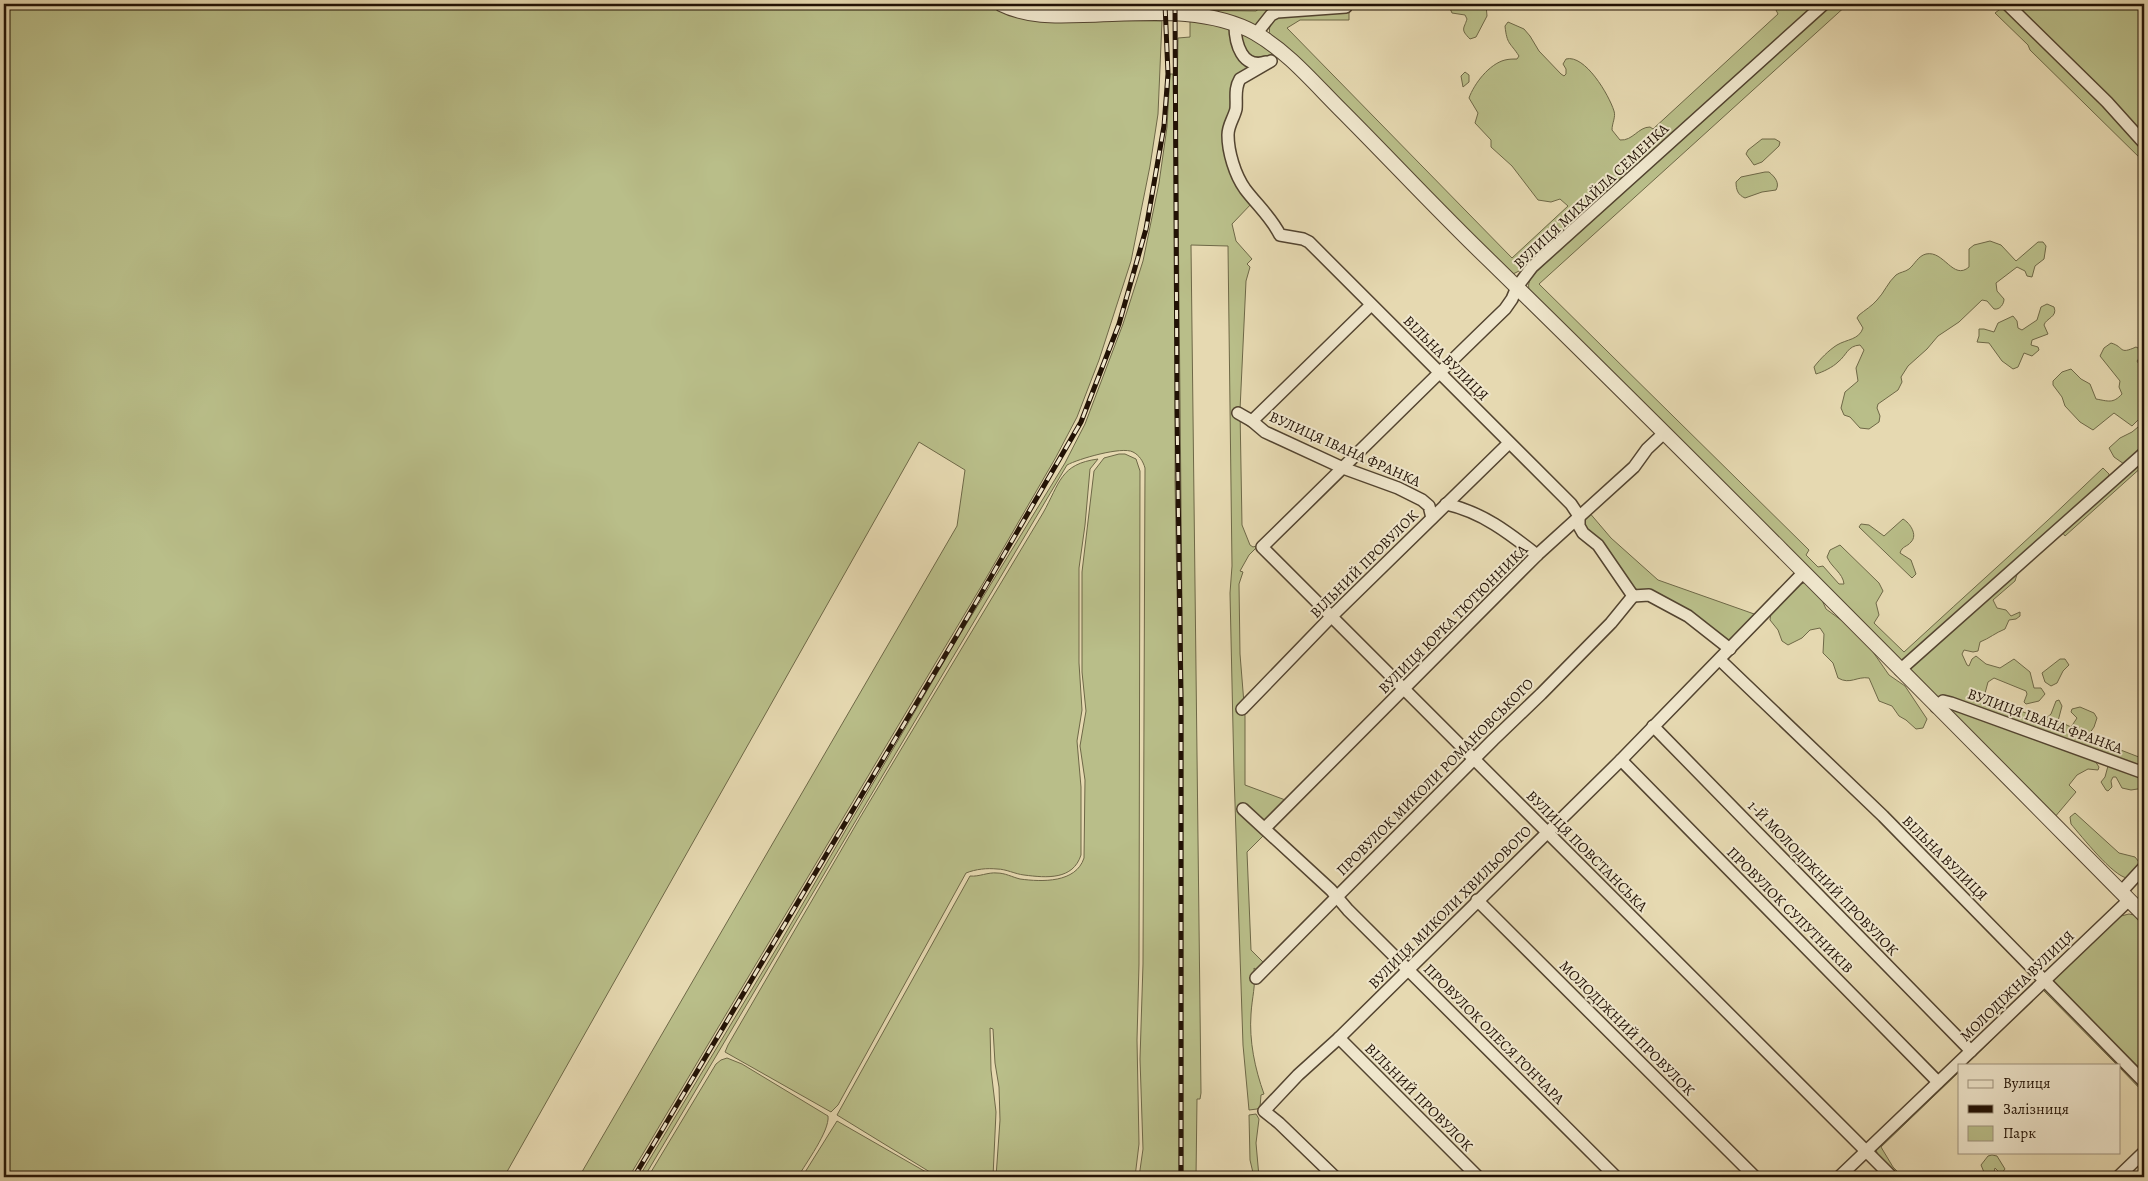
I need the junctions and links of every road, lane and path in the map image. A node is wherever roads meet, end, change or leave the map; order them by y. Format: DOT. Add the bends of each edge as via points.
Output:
graph roads {
  1 [pos="1001,4"];
  2 [pos="1345,4"];
  3 [pos="1824,4"];
  4 [pos="2007,4"];
  5 [pos="1235,25"];
  6 [pos="1256,34"];
  7 [pos="1284,54"];
  8 [pos="1271,61"];
  9 [pos="2144,143"];
  10 [pos="1517,286"];
  11 [pos="1371,305"];
  12 [pos="1438,372"];
  13 [pos="1238,413"];
  14 [pos="1252,420"];
  15 [pos="1664,433"];
  16 [pos="1510,443"];
  17 [pos="2144,452"];
  18 [pos="1343,468"];
  19 [pos="1446,504"];
  20 [pos="1578,516"];
  21 [pos="1432,518"];
  22 [pos="1262,547"];
  23 [pos="1537,555"];
  24 [pos="1803,573"];
  25 [pos="1633,596"];
  26 [pos="1331,617"];
  27 [pos="1730,649"];
  28 [pos="1720,660"];
  29 [pos="1900,670"];
  30 [pos="1404,688"];
  31 [pos="1936,707"];
  32 [pos="1242,709"];
  33 [pos="1654,726"];
  34 [pos="1474,759"];
  35 [pos="1621,760"];
  36 [pos="2144,774"];
  37 [pos="1244,808"];
  38 [pos="1265,828"];
  39 [pos="1546,832"];
  40 [pos="2144,867"];
  41 [pos="2125,896"];
  42 [pos="1336,897"];
  43 [pos="1477,900"];
  44 [pos="2144,915"];
  45 [pos="1408,970"];
  46 [pos="1256,978"];
  47 [pos="2045,980"];
  48 [pos="1339,1038"];
  49 [pos="1971,1051"];
  50 [pos="1938,1082"];
  51 [pos="2144,1082"];
  52 [pos="1866,1152"];
  53 [pos="2144,1152"];
  54 [pos="1335,1177"];
  55 [pos="1478,1177"];
  56 [pos="1616,1177"];
  57 [pos="1755,1177"];
  58 [pos="1839,1177"];
  59 [pos="1892,1177"];
  60 [pos="2118,1177"];
  1 -- 5 [label="street" via="1023,12 1060,16 1175,15 1210,18"];
  2 -- 6 [label="street" via="1346,7 1276,12"];
  3 -- 10 [label="street, ВУЛИЦЯ МИХАЙЛА СЕМЕНКА" via="1532,267"];
  4 -- 9 [label="street"];
  5 -- 6 [label="street"];
  5 -- 8 [label="street" via="1237,47 1247,60 1258,63"];
  6 -- 7 [label="street"];
  7 -- 8 [label="street, ВІЛЬНА ВУЛИЦЯ"];
  7 -- 10 [label="street"];
  8 -- 11 [label="street, ВІЛЬНА ВУЛИЦЯ" via="1240,79 1236,88 1236,110 1228,134 1238,176 1280,235 1309,242"];
  10 -- 12 [label="street, ВУЛИЦЯ МИХАЙЛА СЕМЕНКА" via="1505,309"];
  10 -- 15 [label="street"];
  11 -- 12 [label="street, ВІЛЬНА ВУЛИЦЯ"];
  11 -- 14 [label="street"];
  12 -- 16 [label="street, ВІЛЬНА ВУЛИЦЯ"];
  12 -- 18 [label="street, ВУЛИЦЯ МИХАЙЛА СЕМЕНКА"];
  13 -- 14 [label="street, ВУЛИЦЯ ІВАНА ФРАНКА"];
  14 -- 18 [label="street, ВУЛИЦЯ ІВАНА ФРАНКА" via="1265,432"];
  15 -- 20 [label="street, ВУЛИЦЯ ЮРКА ТЮТЮННИКА" via="1634,467"];
  15 -- 24 [label="street"];
  16 -- 19 [label="street, ВІЛЬНИЙ ПРОВУЛОК"];
  16 -- 20 [label="street, ВІЛЬНА ВУЛИЦЯ" via="1571,504"];
  17 -- 29 [label="street"];
  18 -- 21 [label="street, ВУЛИЦЯ ІВАНА ФРАНКА" via="1422,500 1429,506"];
  18 -- 22 [label="street, ВУЛИЦЯ МИХАЙЛА СЕМЕНКА"];
  19 -- 21 [label="street, ВІЛЬНИЙ ПРОВУЛОК"];
  19 -- 23 [label="street" via="1470,510"];
  20 -- 23 [label="street, ВУЛИЦЯ ЮРКА ТЮТЮННИКА"];
  20 -- 25 [label="street, ВІЛЬНА ВУЛИЦЯ" via="1583,533 1598,545"];
  21 -- 26 [label="street, ВІЛЬНИЙ ПРОВУЛОК"];
  22 -- 26 [label="street, ВУЛИЦЯ ПОВСТАНСЬКА"];
  23 -- 30 [label="street, ВУЛИЦЯ ЮРКА ТЮТЮННИКА"];
  24 -- 27 [label="street, ВУЛИЦЯ МИКОЛИ ХВИЛЬОВОГО"];
  24 -- 29 [label="street"];
  25 -- 27 [label="street" via="1649,595 1709,631"];
  25 -- 34 [label="street, ПРОВУЛОК МИКОЛИ РОМАНОВСЬКОГО" via="1611,623"];
  26 -- 30 [label="street, ВУЛИЦЯ ПОВСТАНСЬКА"];
  26 -- 32 [label="street, ВІЛЬНИЙ ПРОВУЛОК"];
  27 -- 28 [label="street, ВУЛИЦЯ МИКОЛИ ХВИЛЬОВОГО"];
  28 -- 33 [label="street, ВУЛИЦЯ МИКОЛИ ХВИЛЬОВОГО"];
  28 -- 47 [label="street, ВІЛЬНА ВУЛИЦЯ" via="1883,816"];
  29 -- 31 [label="street"];
  30 -- 34 [label="street, ВУЛИЦЯ ПОВСТАНСЬКА"];
  30 -- 38 [label="street, ВУЛИЦЯ ЮРКА ТЮТЮННИКА"];
  31 -- 36 [label="street, ВУЛИЦЯ ІВАНА ФРАНКА" via="1943,702 1951,703"];
  31 -- 41 [label="street"];
  33 -- 35 [label="street, ВУЛИЦЯ МИКОЛИ ХВИЛЬОВОГО"];
  33 -- 49 [label="street, 1-Й МОЛОДІЖНИЙ ПРОВУЛОК"];
  34 -- 39 [label="street, ВУЛИЦЯ ПОВСТАНСЬКА"];
  34 -- 42 [label="street, ПРОВУЛОК МИКОЛИ РОМАНОВСЬКОГО"];
  35 -- 39 [label="street, ВУЛИЦЯ МИКОЛИ ХВИЛЬОВОГО"];
  35 -- 50 [label="street, ПРОВУЛОК СУПУТНИКІВ"];
  37 -- 38 [label="street, ПРОВУЛОК ОЛЕСЯ ГОНЧАРА"];
  38 -- 42 [label="street, ПРОВУЛОК ОЛЕСЯ ГОНЧАРА"];
  39 -- 43 [label="street, ВУЛИЦЯ МИКОЛИ ХВИЛЬОВОГО"];
  39 -- 52 [label="street, ВУЛИЦЯ ПОВСТАНСЬКА"];
  40 -- 41 [label="street, МОЛОДІЖНА ВУЛИЦЯ"];
  41 -- 44 [label="street"];
  41 -- 47 [label="street, МОЛОДІЖНА ВУЛИЦЯ"];
  42 -- 45 [label="street, ПРОВУЛОК ОЛЕСЯ ГОНЧАРА"];
  42 -- 46 [label="street, ПРОВУЛОК МИКОЛИ РОМАНОВСЬКОГО"];
  43 -- 45 [label="street, ВУЛИЦЯ МИКОЛИ ХВИЛЬОВОГО"];
  43 -- 57 [label="street, МОЛОДІЖНИЙ ПРОВУЛОК"];
  45 -- 48 [label="street, ВУЛИЦЯ МИКОЛИ ХВИЛЬОВОГО"];
  45 -- 56 [label="street, ПРОВУЛОК ОЛЕСЯ ГОНЧАРА"];
  47 -- 49 [label="street, МОЛОДІЖНА ВУЛИЦЯ"];
  47 -- 51 [label="street, ВІЛЬНА ВУЛИЦЯ"];
  48 -- 54 [label="street, ВУЛИЦЯ МИКОЛИ ХВИЛЬОВОГО" via="1264,1111"];
  48 -- 55 [label="street, ВІЛЬНИЙ ПРОВУЛОК"];
  49 -- 50 [label="street, МОЛОДІЖНА ВУЛИЦЯ"];
  50 -- 52 [label="street, МОЛОДІЖНА ВУЛИЦЯ"];
  52 -- 58 [label="street, МОЛОДІЖНА ВУЛИЦЯ"];
  52 -- 59 [label="street, ВУЛИЦЯ ПОВСТАНСЬКА"];
  53 -- 60 [label="street"];
}
